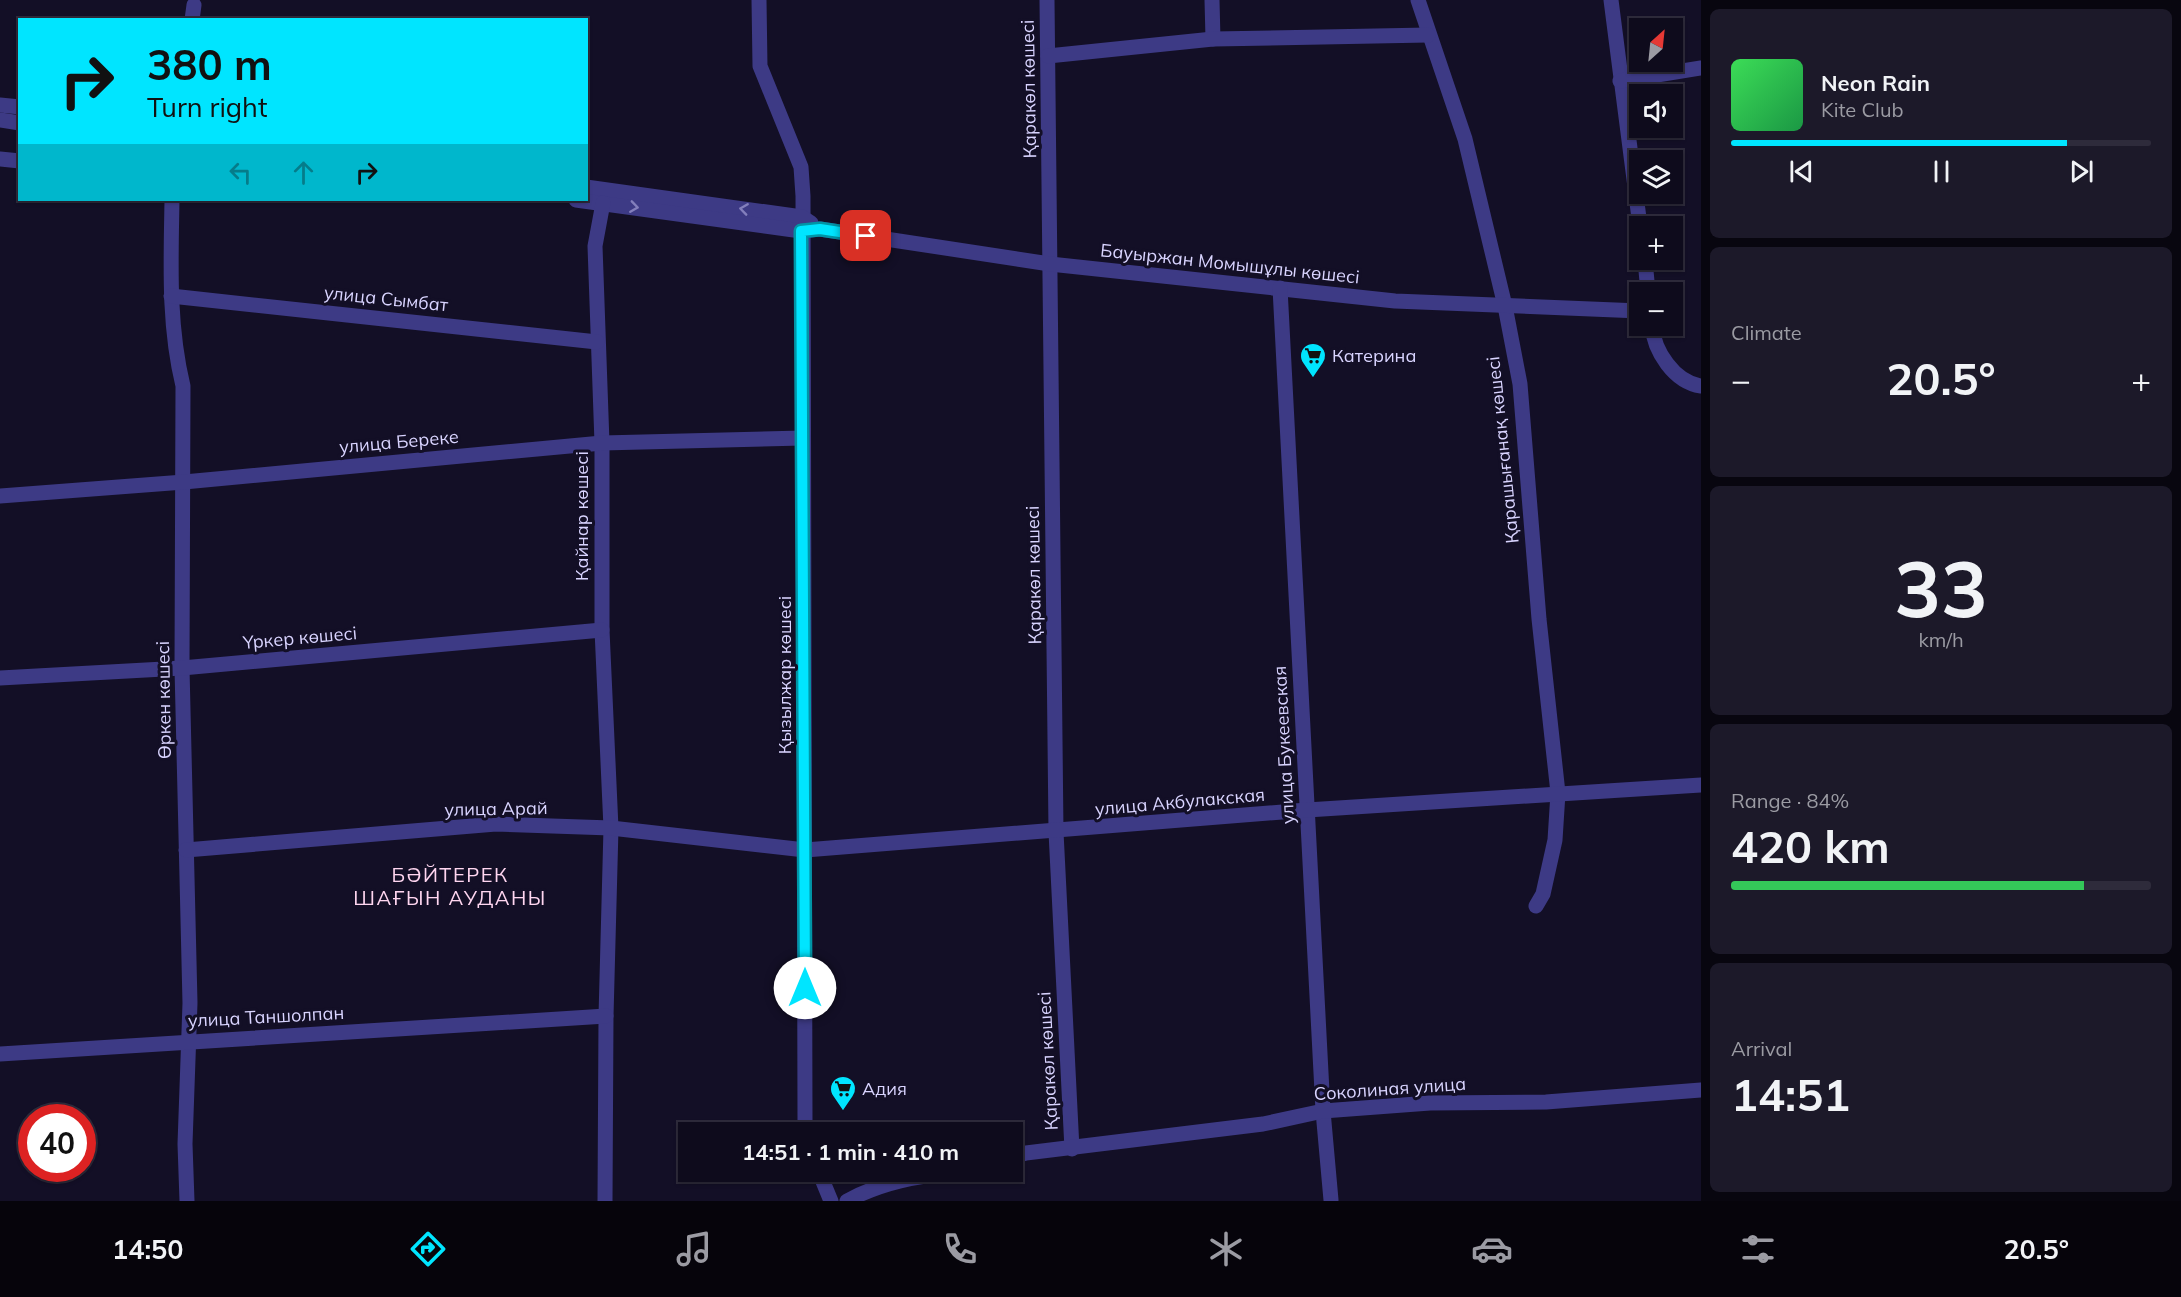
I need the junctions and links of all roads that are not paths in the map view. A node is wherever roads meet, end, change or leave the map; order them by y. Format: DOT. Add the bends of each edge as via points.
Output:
graph roads {
  1 [pos="759,0"];
  2 [pos="1047,0"];
  3 [pos="1212,0"];
  4 [pos="1418,0"];
  5 [pos="1611,0"];
  6 [pos="1428,35"];
  7 [pos="1213,39"];
  8 [pos="1048,56"];
  9 [pos="1701,68"];
  10 [pos="1620,81"];
  11 [pos="0,120"];
  12 [pos="18,123"];
  13 [pos="0,159"];
  14 [pos="18,161"];
  15 [pos="588,187"];
  16 [pos="172,201"];
  17 [pos="585,201"];
  18 [pos="603,203"];
  19 [pos="1639,216"];
  20 [pos="802,224"];
  21 [pos="1050,264"];
  22 [pos="1280,288"];
  23 [pos="171,296"];
  24 [pos="1505,306"];
  25 [pos="1629,310"];
  26 [pos="1653,336"];
  27 [pos="597,342"];
  28 [pos="1701,386"];
  29 [pos="803,438"];
  30 [pos="602,443"];
  31 [pos="184,482"];
  32 [pos="0,496"];
  33 [pos="602,630"];
  34 [pos="182,668"];
  35 [pos="0,678"];
  36 [pos="1701,785"];
  37 [pos="1558,793"];
  38 [pos="1307,810"];
  39 [pos="611,828"];
  40 [pos="1056,832"];
  41 [pos="186,850"];
  42 [pos="806,850"];
  43 [pos="1536,906"];
  44 [pos="606,1016"];
  45 [pos="190,1041"];
  46 [pos="0,1054"];
  47 [pos="1701,1090"];
  48 [pos="1323,1111"];
  49 [pos="807,1122"];
  50 [pos="1072,1149"];
  51 [pos="1023,1154"];
  52 [pos="823,1182"];
  53 [pos="892,1182"];
  54 [pos="1331,1200"];
  55 [pos="187,1201"];
  56 [pos="605,1201"];
  57 [pos="831,1201"];
  58 [pos="847,1201"];
  1 -- 20 [label="street, Қызылжар көшесі" via="760,66 801,167"];
  2 -- 8 [label="street, Қаракөл көшесі"];
  3 -- 7 [label="street"];
  4 -- 6 [label="street, Қарашығанақ көшесі"];
  5 -- 10 [label="street"];
  6 -- 7 [label="street"];
  6 -- 24 [label="street, Қарашығанақ көшесі" via="1465,139"];
  7 -- 8 [label="street"];
  8 -- 21 [label="street, Қаракөл көшесі"];
  9 -- 10 [label="street"];
  10 -- 19 [label="street"];
  11 -- 12 [label="street"];
  13 -- 14 [label="street"];
  20 -- 15 [label="street, one-way"];
  16 -- 23 [label="street, Өркен көшесі"];
  17 -- 18 [label="street"];
  18 -- 20 [label="street, one-way"];
  18 -- 27 [label="street, Қайнар көшесі" via="595,246"];
  20 -- 21 [label="street, Бауыржан Момышұлы көшесі"];
  20 -- 29 [label="street, Қызылжар көшесі"];
  21 -- 22 [label="street, Бауыржан Момышұлы көшесі"];
  21 -- 40 [label="street, Қаракөл көшесі"];
  22 -- 24 [label="street, Бауыржан Момышұлы көшесі" via="1395,301"];
  22 -- 38 [label="street, улица Букеевская"];
  23 -- 27 [label="street, улица Сымбат"];
  23 -- 31 [label="street, Өркен көшесі" via="183,386"];
  24 -- 25 [label="street, Бауыржан Момышұлы көшесі"];
  24 -- 37 [label="street, Қарашығанақ көшесі" via="1520,384"];
  26 -- 28 [label="street" via="1677,375"];
  27 -- 30 [label="street, Қайнар көшесі"];
  29 -- 30 [label="street, улица Береке"];
  29 -- 42 [label="street, Қызылжар көшесі"];
  30 -- 31 [label="street, улица Береке"];
  30 -- 33 [label="street, Қайнар көшесі"];
  31 -- 32 [label="street, улица Береке"];
  31 -- 34 [label="street, Өркен көшесі"];
  33 -- 34 [label="street, Үркер көшесі"];
  33 -- 39 [label="street, Қайнар көшесі"];
  34 -- 35 [label="street, Үркер көшесі"];
  34 -- 41 [label="street, Өркен көшесі"];
  36 -- 37 [label="street, улица Акбулакская"];
  37 -- 38 [label="street, улица Акбулакская"];
  37 -- 43 [label="street, Қарашығанақ көшесі" via="1555,840 1543,894"];
  38 -- 40 [label="street, улица Акбулакская"];
  38 -- 48 [label="street, улица Букеевская"];
  39 -- 41 [label="street, улица Арай" via="496,824"];
  39 -- 42 [label="street, улица Арай"];
  39 -- 44 [label="street, Қайнар көшесі"];
  40 -- 42 [label="street, улица Акбулакская"];
  40 -- 50 [label="street, Қаракөл көшесі"];
  41 -- 45 [label="street, Өркен көшесі"];
  42 -- 49 [label="street, Қызылжар көшесі"];
  44 -- 45 [label="street, улица Таншолпан"];
  44 -- 56 [label="street, Қайнар көшесі"];
  45 -- 46 [label="street, улица Таншолпан"];
  45 -- 55 [label="street, Өркен көшесі" via="185,1144"];
  47 -- 48 [label="street, Соколиная улица" via="1546,1102 1430,1103"];
  48 -- 50 [label="street, Соколиная улица" via="1263,1124"];
  48 -- 54 [label="street, улица Букеевская"];
  50 -- 51 [label="street, Соколиная улица"];
  52 -- 57 [label="street"];
  53 -- 58 [label="street"];
}
